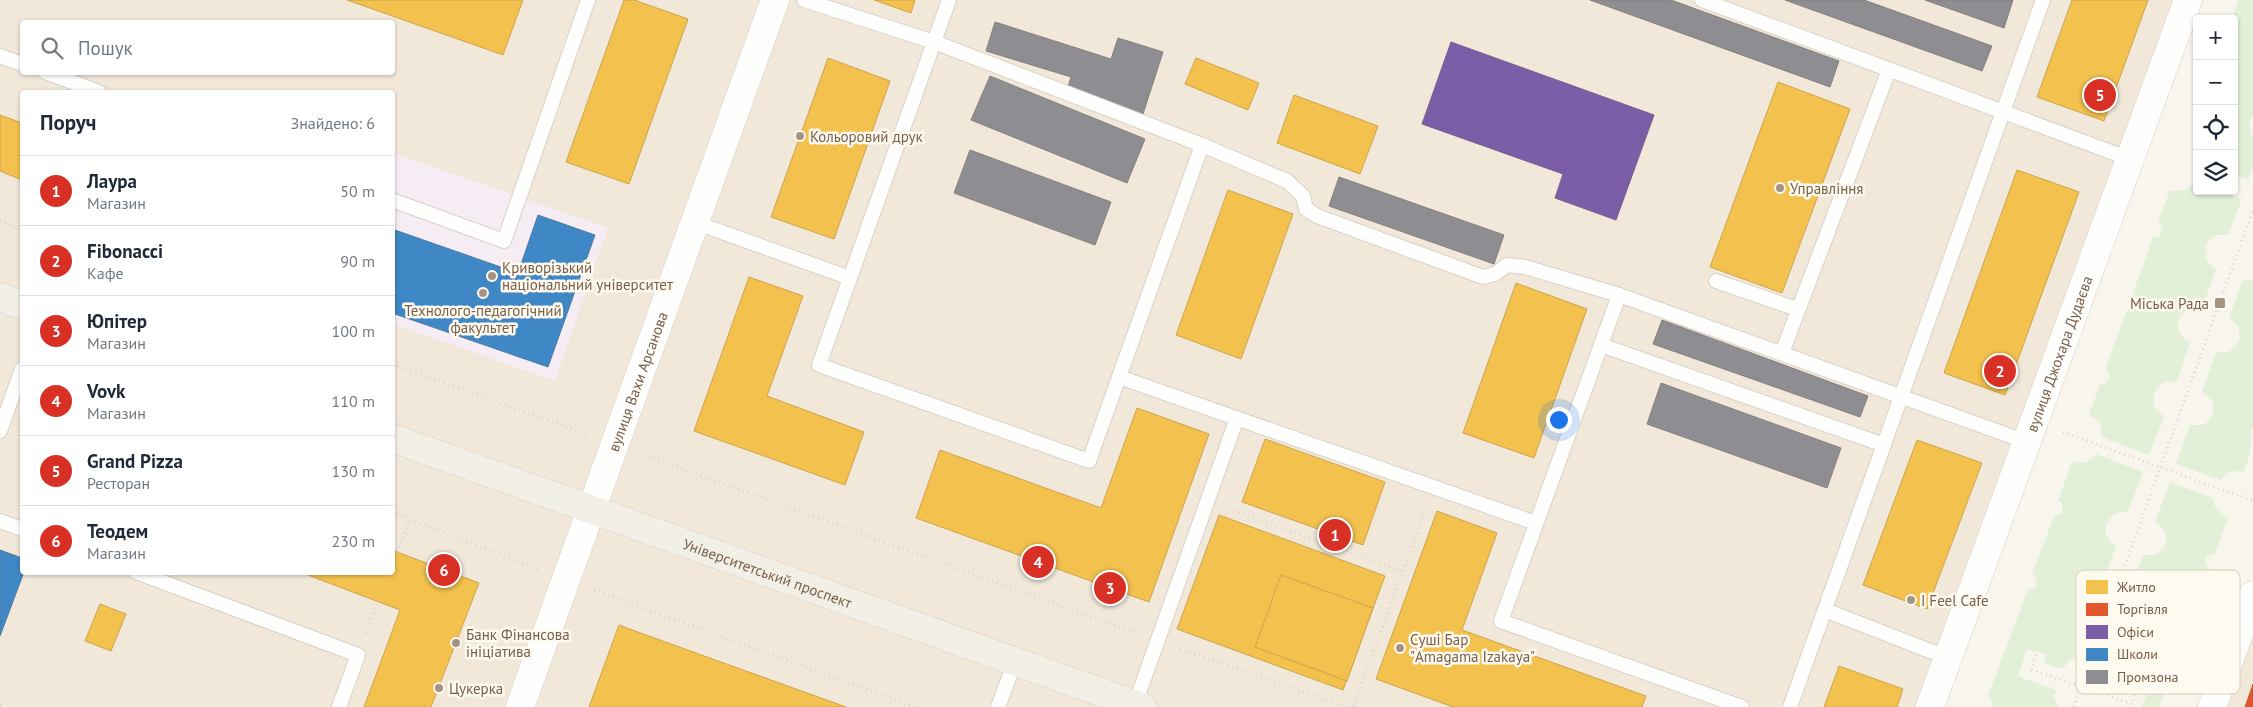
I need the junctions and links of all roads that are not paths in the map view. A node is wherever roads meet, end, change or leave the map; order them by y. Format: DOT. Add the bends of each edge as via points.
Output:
graph roads {
  1 [pos="588,0"];
  2 [pos="775,0"];
  3 [pos="804,0"];
  4 [pos="949,0"];
  5 [pos="1702,0"];
  6 [pos="2042,0"];
  7 [pos="2188,0"];
  8 [pos="934,42"];
  9 [pos="0,56"];
  10 [pos="20,63"];
  11 [pos="1890,70"];
  12 [pos="53,75"];
  13 [pos="94,90"];
  14 [pos="2002,112"];
  15 [pos="1202,145"];
  16 [pos="2130,159"];
  17 [pos="395,201"];
  18 [pos="694,222"];
  19 [pos="850,278"];
  20 [pos="1716,281"];
  21 [pos="1619,295"];
  22 [pos="0,297"];
  23 [pos="20,304"];
  24 [pos="1797,309"];
  25 [pos="1601,345"];
  26 [pos="1782,353"];
  27 [pos="20,375"];
  28 [pos="1119,377"];
  29 [pos="1901,396"];
  30 [pos="1237,418"];
  31 [pos="0,431"];
  32 [pos="2031,432"];
  33 [pos="395,439"];
  34 [pos="1884,445"];
  35 [pos="591,509"];
  36 [pos="0,521"];
  37 [pos="1536,523"];
  38 [pos="20,528"];
  39 [pos="144,575"];
  40 [pos="2253,595"];
  41 [pos="1825,610"];
  42 [pos="2240,631"];
  43 [pos="1948,658"];
  44 [pos="1015,662"];
  45 [pos="2217,694"];
  46 [pos="1139,706"];
  47 [pos="339,707"];
  48 [pos="520,707"];
  49 [pos="998,707"];
  50 [pos="1742,707"];
  51 [pos="1790,707"];
  52 [pos="1930,707"];
  53 [pos="2212,707"];
  1 -- 17 [label="lane" via="504,241"];
  2 -- 18 [label="street, вулиця Вахи Арсанова"];
  3 -- 8 [label="lane"];
  4 -- 8 [label="lane"];
  5 -- 11 [label="lane"];
  6 -- 14 [label="lane"];
  7 -- 16 [label="street, вулиця Джохара Дудаєва"];
  8 -- 15 [label="lane"];
  8 -- 19 [label="lane"];
  9 -- 10 [label="lane"];
  11 -- 14 [label="lane"];
  11 -- 24 [label="lane"];
  12 -- 13 [label="lane"];
  14 -- 16 [label="lane"];
  14 -- 29 [label="lane"];
  15 -- 21 [label="lane" via="1287,181 1303,196 1306,209 1317,216 1483,277 1508,266 1525,267"];
  15 -- 28 [label="lane"];
  16 -- 32 [label="street, вулиця Джохара Дудаєва"];
  18 -- 19 [label="lane"];
  18 -- 35 [label="street, вулиця Вахи Арсанова"];
  19 -- 28 [label="lane" via="819,365 1089,461"];
  20 -- 24 [label="lane"];
  21 -- 25 [label="lane"];
  21 -- 26 [label="lane"];
  22 -- 23 [label="main road"];
  24 -- 26 [label="lane"];
  25 -- 34 [label="lane"];
  25 -- 37 [label="lane"];
  26 -- 29 [label="lane"];
  27 -- 31 [label="lane"];
  28 -- 30 [label="lane"];
  29 -- 32 [label="lane"];
  29 -- 34 [label="lane"];
  30 -- 37 [label="lane"];
  30 -- 46 [label="lane" via="1158,641"];
  32 -- 43 [label="street, вулиця Джохара Дудаєва"];
  33 -- 35 [label="main road, Університетський проспект"];
  34 -- 41 [label="lane"];
  35 -- 44 [label="main road, Університетський проспект"];
  35 -- 48 [label="street, вулиця Вахи Арсанова"];
  36 -- 38 [label="lane"];
  37 -- 50 [label="lane" via="1501,621"];
  39 -- 47 [label="lane" via="358,655"];
  40 -- 42 [label="street"];
  41 -- 43 [label="lane"];
  41 -- 51 [label="lane"];
  43 -- 52 [label="street, вулиця Джохара Дудаєва"];
  44 -- 46 [label="main road, Університетський проспект"];
  44 -- 49 [label="lane"];
  45 -- 53 [label="street"];
}
